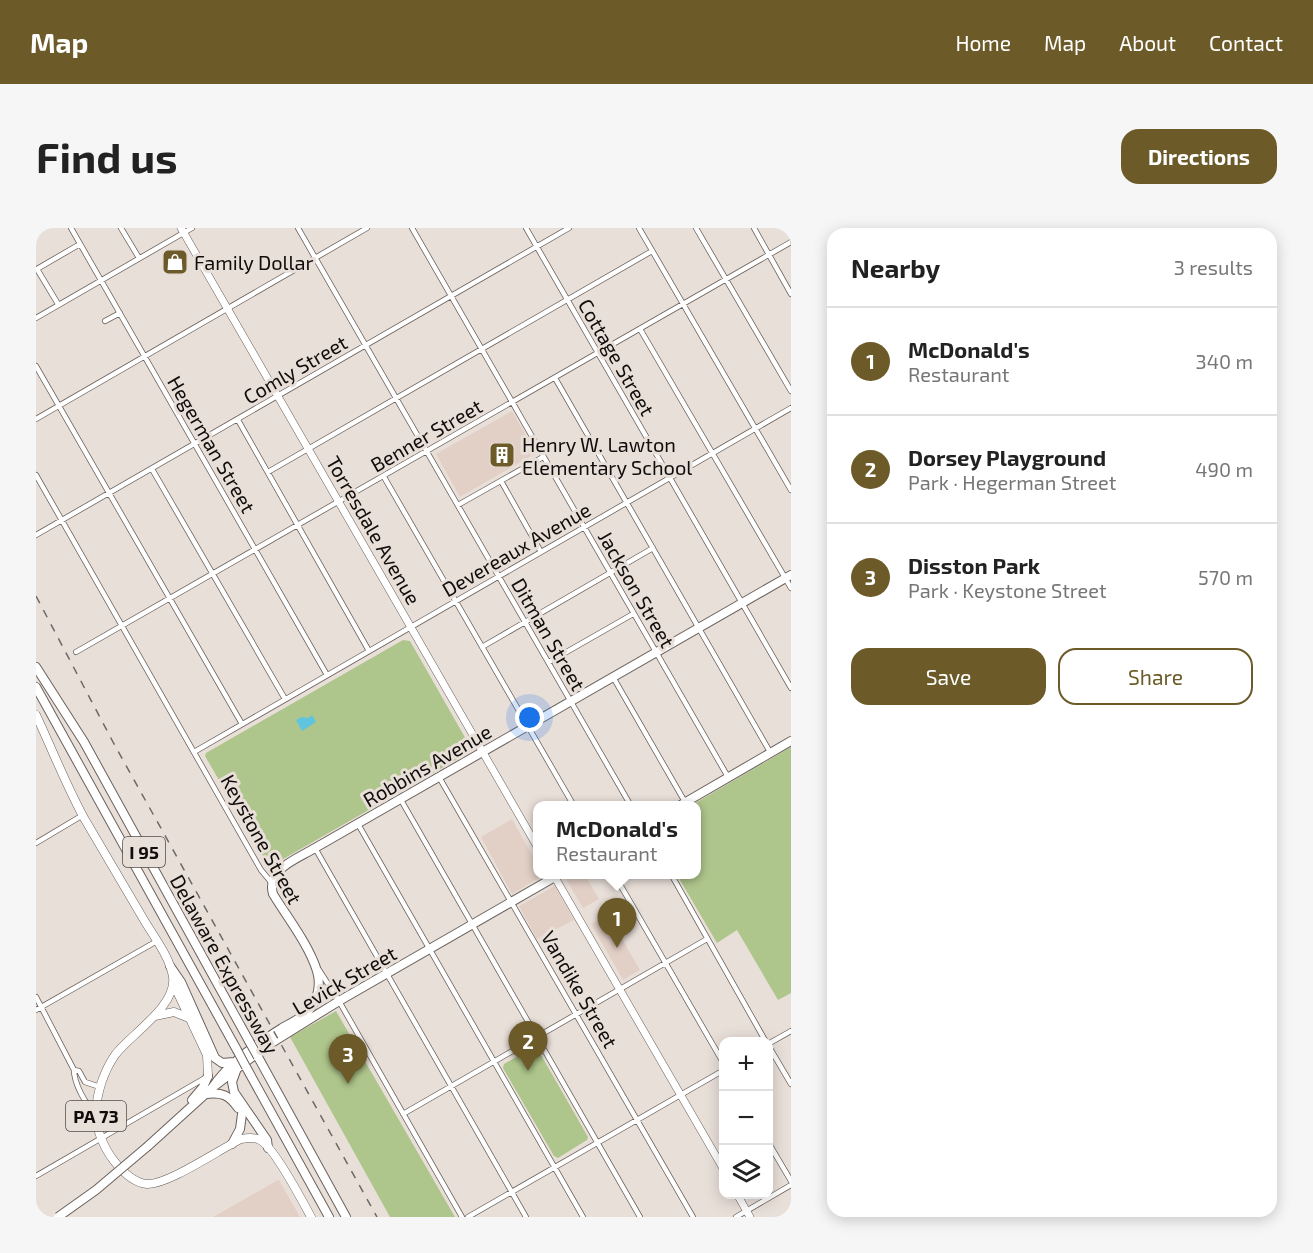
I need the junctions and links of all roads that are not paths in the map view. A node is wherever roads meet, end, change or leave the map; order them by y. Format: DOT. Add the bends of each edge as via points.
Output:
graph roads {
  1 [pos="71,228"];
  2 [pos="121,228"];
  3 [pos="192,228"];
  4 [pos="298,228"];
  5 [pos="367,228"];
  6 [pos="412,228"];
  7 [pos="525,228"];
  8 [pos="569,228"];
  9 [pos="639,228"];
  10 [pos="696,228"];
  11 [pos="754,228"];
  12 [pos="183,230"];
  13 [pos="791,242"];
  14 [pos="80,244"];
  15 [pos="536,247"];
  16 [pos="652,251"];
  17 [pos="768,255"];
  18 [pos="139,258"];
  19 [pos="315,258"];
  20 [pos="37,267"];
  21 [pos="726,279"];
  22 [pos="101,280"];
  23 [pos="791,294"];
  24 [pos="451,296"];
  25 [pos="567,300"];
  26 [pos="58,304"];
  27 [pos="683,304"];
  28 [pos="228,309"];
  29 [pos="120,313"];
  30 [pos="36,318"];
  31 [pos="105,321"];
  32 [pos="640,328"];
  33 [pos="366,345"];
  34 [pos="482,349"];
  35 [pos="597,353"];
  36 [pos="144,356"];
  37 [pos="36,366"];
  38 [pos="555,378"];
  39 [pos="791,391"];
  40 [pos="278,395"];
  41 [pos="396,398"];
  42 [pos="512,403"];
  43 [pos="58,406"];
  44 [pos="791,408"];
  45 [pos="36,419"];
  46 [pos="237,420"];
  47 [pos="755,429"];
  48 [pos="195,443"];
  49 [pos="309,449"];
  50 [pos="427,452"];
  51 [pos="712,454"];
  52 [pos="543,457"];
  53 [pos="152,469"];
  54 [pos="268,472"];
  55 [pos="36,475"];
  56 [pos="384,477"];
  57 [pos="669,478"];
  58 [pos="501,481"];
  59 [pos="791,489"];
  60 [pos="109,492"];
  61 [pos="338,502"];
  62 [pos="626,502"];
  63 [pos="458,505"];
  64 [pos="62,520"];
  65 [pos="298,526"];
  66 [pos="584,527"];
  67 [pos="36,535"];
  68 [pos="653,548"];
  69 [pos="256,550"];
  70 [pos="541,552"];
  71 [pos="610,573"];
  72 [pos="214,574"];
  73 [pos="498,576"];
  74 [pos="788,576"];
  75 [pos="791,588"];
  76 [pos="171,599"];
  77 [pos="456,601"];
  78 [pos="741,603"];
  79 [pos="633,614"];
  80 [pos="525,622"];
  81 [pos="121,626"];
  82 [pos="410,627"];
  83 [pos="699,628"];
  84 [pos="482,646"];
  85 [pos="369,651"];
  86 [pos="76,652"];
  87 [pos="656,652"];
  88 [pos="549,662"];
  89 [pos="36,667"];
  90 [pos="327,675"];
  91 [pos="613,677"];
  92 [pos="36,687"];
  93 [pos="791,688"];
  94 [pos="285,699"];
  95 [pos="571,701"];
  96 [pos="36,715"];
  97 [pos="242,724"];
  98 [pos="528,726"];
  99 [pos="791,741"];
  100 [pos="194,752"];
  101 [pos="482,753"];
  102 [pos="770,753"];
  103 [pos="439,777"];
  104 [pos="728,777"];
  105 [pos="401,800"];
  106 [pos="571,801"];
  107 [pos="629,801"];
  108 [pos="680,801"];
  109 [pos="687,801"];
  110 [pos="83,815"];
  111 [pos="358,824"];
  112 [pos="533,841"];
  113 [pos="36,843"];
  114 [pos="315,848"];
  115 [pos="551,879"];
  116 [pos="558,879"];
  117 [pos="617,879"];
  118 [pos="674,879"];
  119 [pos="272,882"];
  120 [pos="512,902"];
  121 [pos="472,924"];
  122 [pos="707,939"];
  123 [pos="157,941"];
  124 [pos="430,949"];
  125 [pos="313,961"];
  126 [pos="665,964"];
  127 [pos="170,966"];
  128 [pos="387,974"];
  129 [pos="173,983"];
  130 [pos="619,990"];
  131 [pos="36,997"];
  132 [pos="339,1001"];
  133 [pos="39,1008"];
  134 [pos="576,1014"];
  135 [pos="152,1017"];
  136 [pos="190,1019"];
  137 [pos="791,1031"];
  138 [pos="764,1037"];
  139 [pos="537,1038"];
  140 [pos="773,1040"];
  141 [pos="773,1052"];
  142 [pos="719,1057"];
  143 [pos="494,1062"];
  144 [pos="239,1065"];
  145 [pos="74,1070"];
  146 [pos="719,1072"];
  147 [pos="208,1076"];
  148 [pos="791,1084"];
  149 [pos="100,1087"];
  150 [pos="451,1087"];
  151 [pos="209,1091"];
  152 [pos="680,1095"];
  153 [pos="96,1112"];
  154 [pos="242,1114"];
  155 [pos="403,1114"];
  156 [pos="637,1120"];
  157 [pos="175,1122"];
  158 [pos="101,1138"];
  159 [pos="260,1140"];
  160 [pos="597,1143"];
  161 [pos="232,1144"];
  162 [pos="770,1145"];
  163 [pos="268,1148"];
  164 [pos="719,1163"];
  165 [pos="554,1167"];
  166 [pos="36,1176"];
  167 [pos="791,1183"];
  168 [pos="512,1192"];
  169 [pos="741,1199"];
  170 [pos="749,1214"];
  171 [pos="58,1217"];
  172 [pos="311,1217"];
  173 [pos="329,1217"];
  174 [pos="346,1217"];
  175 [pos="462,1217"];
  176 [pos="468,1217"];
  177 [pos="526,1217"];
  178 [pos="584,1217"];
  179 [pos="640,1217"];
  180 [pos="693,1217"];
  181 [pos="736,1217"];
  1 -- 14 [label="street, Hegerman Street"];
  2 -- 18 [label="street"];
  3 -- 12 [label="street"];
  4 -- 19 [label="street, Ditman Street"];
  5 -- 19 [label="street"];
  6 -- 24 [label="street, Jackson Street"];
  7 -- 15 [label="street, Cottage Street"];
  8 -- 15 [label="street, Comly Street"];
  9 -- 16 [label="street"];
  10 -- 21 [label="street"];
  11 -- 17 [label="street"];
  12 -- 18 [label="street"];
  12 -- 28 [label="street, Torresdale Avenue"];
  13 -- 17 [label="street, Benner Street"];
  14 -- 20 [label="street"];
  14 -- 22 [label="street, Hegerman Street"];
  15 -- 24 [label="street, Comly Street"];
  15 -- 25 [label="street, Cottage Street"];
  16 -- 25 [label="street"];
  16 -- 27 [label="street"];
  17 -- 21 [label="street, Benner Street"];
  17 -- 23 [label="street"];
  18 -- 22 [label="street"];
  19 -- 28 [label="street"];
  19 -- 33 [label="street, Ditman Street"];
  20 -- 26 [label="street"];
  21 -- 27 [label="street, Benner Street"];
  21 -- 39 [label="street"];
  22 -- 26 [label="street"];
  22 -- 29 [label="street, Hegerman Street"];
  24 -- 33 [label="street, Comly Street"];
  24 -- 34 [label="street, Jackson Street"];
  25 -- 34 [label="street"];
  25 -- 35 [label="street, Cottage Street"];
  26 -- 30 [label="street"];
  27 -- 32 [label="street, Benner Street"];
  27 -- 47 [label="street"];
  28 -- 36 [label="street"];
  28 -- 40 [label="street, Torresdale Avenue"];
  29 -- 31 [label="street"];
  29 -- 36 [label="street, Hegerman Street"];
  32 -- 35 [label="street, Benner Street"];
  32 -- 51 [label="street"];
  33 -- 40 [label="street, Comly Street"];
  33 -- 41 [label="street, Ditman Street"];
  34 -- 41 [label="street"];
  34 -- 42 [label="street, Jackson Street"];
  35 -- 38 [label="street, Benner Street"];
  35 -- 57 [label="street, Cottage Street"];
  36 -- 43 [label="street"];
  36 -- 48 [label="street, Hegerman Street"];
  37 -- 43 [label="street"];
  38 -- 42 [label="street, Benner Street"];
  38 -- 62 [label="street"];
  40 -- 46 [label="street, Comly Street"];
  40 -- 49 [label="street, Torresdale Avenue"];
  41 -- 49 [label="street"];
  41 -- 50 [label="street, Ditman Street"];
  42 -- 50 [label="street, Benner Street"];
  42 -- 52 [label="street, Jackson Street"];
  43 -- 45 [label="street"];
  43 -- 60 [label="street"];
  44 -- 47 [label="street, Devereaux Avenue"];
  46 -- 48 [label="street, Comly Street"];
  46 -- 54 [label="street"];
  47 -- 51 [label="street, Devereaux Avenue"];
  47 -- 59 [label="street"];
  48 -- 53 [label="street, Comly Street"];
  48 -- 69 [label="street, Hegerman Street"];
  49 -- 54 [label="street"];
  49 -- 61 [label="street, Torresdale Avenue"];
  50 -- 56 [label="street, Benner Street"];
  50 -- 63 [label="street, Ditman Street"];
  51 -- 57 [label="street, Devereaux Avenue"];
  51 -- 74 [label="street"];
  52 -- 58 [label="street"];
  52 -- 66 [label="street, Jackson Street"];
  53 -- 60 [label="street, Comly Street"];
  53 -- 72 [label="street"];
  54 -- 65 [label="street"];
  55 -- 64 [label="street, Keystone Street"];
  56 -- 61 [label="street, Benner Street"];
  56 -- 77 [label="street"];
  57 -- 62 [label="street, Devereaux Avenue"];
  57 -- 78 [label="street, Cottage Street"];
  58 -- 63 [label="street"];
  58 -- 70 [label="street"];
  60 -- 64 [label="street, Comly Street"];
  60 -- 76 [label="street"];
  61 -- 65 [label="street, Benner Street"];
  61 -- 82 [label="street, Torresdale Avenue"];
  62 -- 66 [label="street, Devereaux Avenue"];
  62 -- 68 [label="street"];
  63 -- 73 [label="street, Ditman Street"];
  64 -- 67 [label="street, Comly Street"];
  64 -- 81 [label="street, Keystone Street"];
  65 -- 69 [label="street, Benner Street"];
  65 -- 85 [label="street"];
  66 -- 70 [label="street, Devereaux Avenue"];
  66 -- 71 [label="street, Jackson Street"];
  68 -- 71 [label="street"];
  68 -- 83 [label="street"];
  69 -- 72 [label="street, Benner Street"];
  69 -- 90 [label="street, Hegerman Street"];
  70 -- 73 [label="street, Devereaux Avenue"];
  71 -- 79 [label="street, Jackson Street"];
  71 -- 80 [label="street"];
  72 -- 76 [label="street, Benner Street"];
  72 -- 94 [label="street"];
  73 -- 77 [label="street, Devereaux Avenue"];
  73 -- 80 [label="street, Ditman Street"];
  74 -- 75 [label="street"];
  74 -- 78 [label="highway, Robbins Avenue"];
  76 -- 81 [label="street, Benner Street"];
  76 -- 97 [label="street"];
  77 -- 82 [label="street, Devereaux Avenue"];
  77 -- 84 [label="street"];
  78 -- 83 [label="highway, Robbins Avenue"];
  78 -- 93 [label="street, Cottage Street"];
  79 -- 87 [label="street, Jackson Street"];
  79 -- 88 [label="street"];
  80 -- 84 [label="street"];
  80 -- 88 [label="street, Ditman Street"];
  81 -- 86 [label="street, Benner Street"];
  81 -- 100 [label="street, Keystone Street"];
  82 -- 85 [label="street, Devereaux Avenue"];
  82 -- 101 [label="street, Torresdale Avenue"];
  83 -- 87 [label="highway, Robbins Avenue"];
  83 -- 102 [label="street"];
  84 -- 98 [label="street"];
  85 -- 90 [label="street, Devereaux Avenue"];
  87 -- 91 [label="highway, Robbins Avenue"];
  87 -- 104 [label="street, Jackson Street"];
  88 -- 95 [label="street, Ditman Street"];
  89 -- 174 [label="highway, Delaware Expressway / I 95, bridge" via="84,742"];
  90 -- 94 [label="street, Devereaux Avenue"];
  91 -- 95 [label="highway, Robbins Avenue"];
  91 -- 108 [label="street"];
  92 -- 144 [label="highway, Delaware Expressway / I 95, bridge" via="237,1050"];
  94 -- 97 [label="street, Devereaux Avenue"];
  95 -- 98 [label="highway, Robbins Avenue"];
  95 -- 107 [label="street, Ditman Street"];
  96 -- 110 [label="main road"];
  97 -- 100 [label="street, Devereaux Avenue"];
  98 -- 101 [label="highway, Robbins Avenue"];
  98 -- 106 [label="street"];
  99 -- 102 [label="highway"];
  100 -- 119 [label="street, Keystone Street" via="262,872"];
  101 -- 103 [label="highway, Robbins Avenue"];
  101 -- 112 [label="street, Torresdale Avenue"];
  102 -- 104 [label="highway"];
  103 -- 105 [label="highway, Robbins Avenue"];
  103 -- 120 [label="street, Vandike Street"];
  104 -- 109 [label="highway"];
  105 -- 111 [label="highway, Robbins Avenue"];
  105 -- 121 [label="street"];
  110 -- 113 [label="street"];
  110 -- 123 [label="main road"];
  111 -- 114 [label="highway, Robbins Avenue"];
  111 -- 124 [label="street"];
  114 -- 119 [label="highway, Robbins Avenue" via="283,867"];
  114 -- 128 [label="street"];
  115 -- 120 [label="highway, Levick Street"];
  116 -- 130 [label="street"];
  117 -- 126 [label="street"];
  118 -- 122 [label="street"];
  119 -- 125 [label="highway, Keystone Street" via="273,894"];
  120 -- 121 [label="highway, Levick Street"];
  120 -- 134 [label="street, Vandike Street"];
  121 -- 124 [label="highway, Levick Street"];
  121 -- 139 [label="street"];
  122 -- 126 [label="street"];
  122 -- 138 [label="street"];
  123 -- 127 [label="main road"];
  123 -- 133 [label="street"];
  124 -- 128 [label="highway, Levick Street"];
  124 -- 143 [label="street"];
  125 -- 132 [label="street, Keystone Street"];
  125 -- 144 [label="highway, Levick Street" via="318,991 308,1012 262,1041"];
  126 -- 130 [label="street"];
  126 -- 142 [label="street"];
  127 -- 129 [label="main road"];
  127 -- 144 [label="highway" via="181,981 215,1058"];
  128 -- 132 [label="highway, Levick Street"];
  128 -- 150 [label="street"];
  129 -- 135 [label="main road" via="167,1000"];
  129 -- 136 [label="main road"];
  130 -- 134 [label="street"];
  130 -- 152 [label="street"];
  131 -- 133 [label="street"];
  132 -- 144 [label="highway, Levick Street"];
  132 -- 155 [label="street, Keystone Street"];
  133 -- 145 [label="street"];
  134 -- 139 [label="street"];
  134 -- 156 [label="street, Vandike Street"];
  135 -- 136 [label="main road" via="174,1012"];
  135 -- 149 [label="main road, PA 73" via="114,1056"];
  136 -- 147 [label="main road" via="208,1058"];
  137 -- 140 [label="street"];
  139 -- 143 [label="street"];
  139 -- 160 [label="street"];
  141 -- 148 [label="street"];
  143 -- 150 [label="street"];
  143 -- 165 [label="street"];
  144 -- 151 [label="highway, Levick Street"];
  144 -- 163 [label="highway" via="232,1078 233,1089 267,1140"];
  144 -- 173 [label="highway, Delaware Expressway / I 95"];
  145 -- 149 [label="street" via="79,1071 85,1082"];
  145 -- 153 [label="street" via="90,1108"];
  146 -- 152 [label="street"];
  147 -- 157 [label="highway, PA 73"];
  147 -- 158 [label="street"];
  149 -- 153 [label="main road, PA 73"];
  150 -- 155 [label="street"];
  150 -- 168 [label="street"];
  151 -- 154 [label="highway" via="227,1095"];
  151 -- 157 [label="highway, PA 73"];
  152 -- 156 [label="street"];
  152 -- 164 [label="street"];
  153 -- 158 [label="main road, PA 73"];
  154 -- 159 [label="highway"];
  154 -- 161 [label="highway"];
  155 -- 175 [label="street, Keystone Street"];
  156 -- 160 [label="street"];
  156 -- 180 [label="street, Vandike Street"];
  157 -- 171 [label="highway, PA 73, bridge"];
  158 -- 161 [label="main road, PA 73" via="123,1171 147,1184 169,1178"];
  158 -- 166 [label="street"];
  159 -- 161 [label="main road, PA 73" via="246,1138"];
  159 -- 163 [label="main road"];
  160 -- 165 [label="street"];
  160 -- 179 [label="street"];
  162 -- 167 [label="street"];
  163 -- 172 [label="main road"];
  165 -- 168 [label="street"];
  165 -- 178 [label="street"];
  167 -- 170 [label="street"];
  168 -- 176 [label="street"];
  168 -- 177 [label="street"];
  169 -- 170 [label="street"];
  170 -- 181 [label="street"];
}
